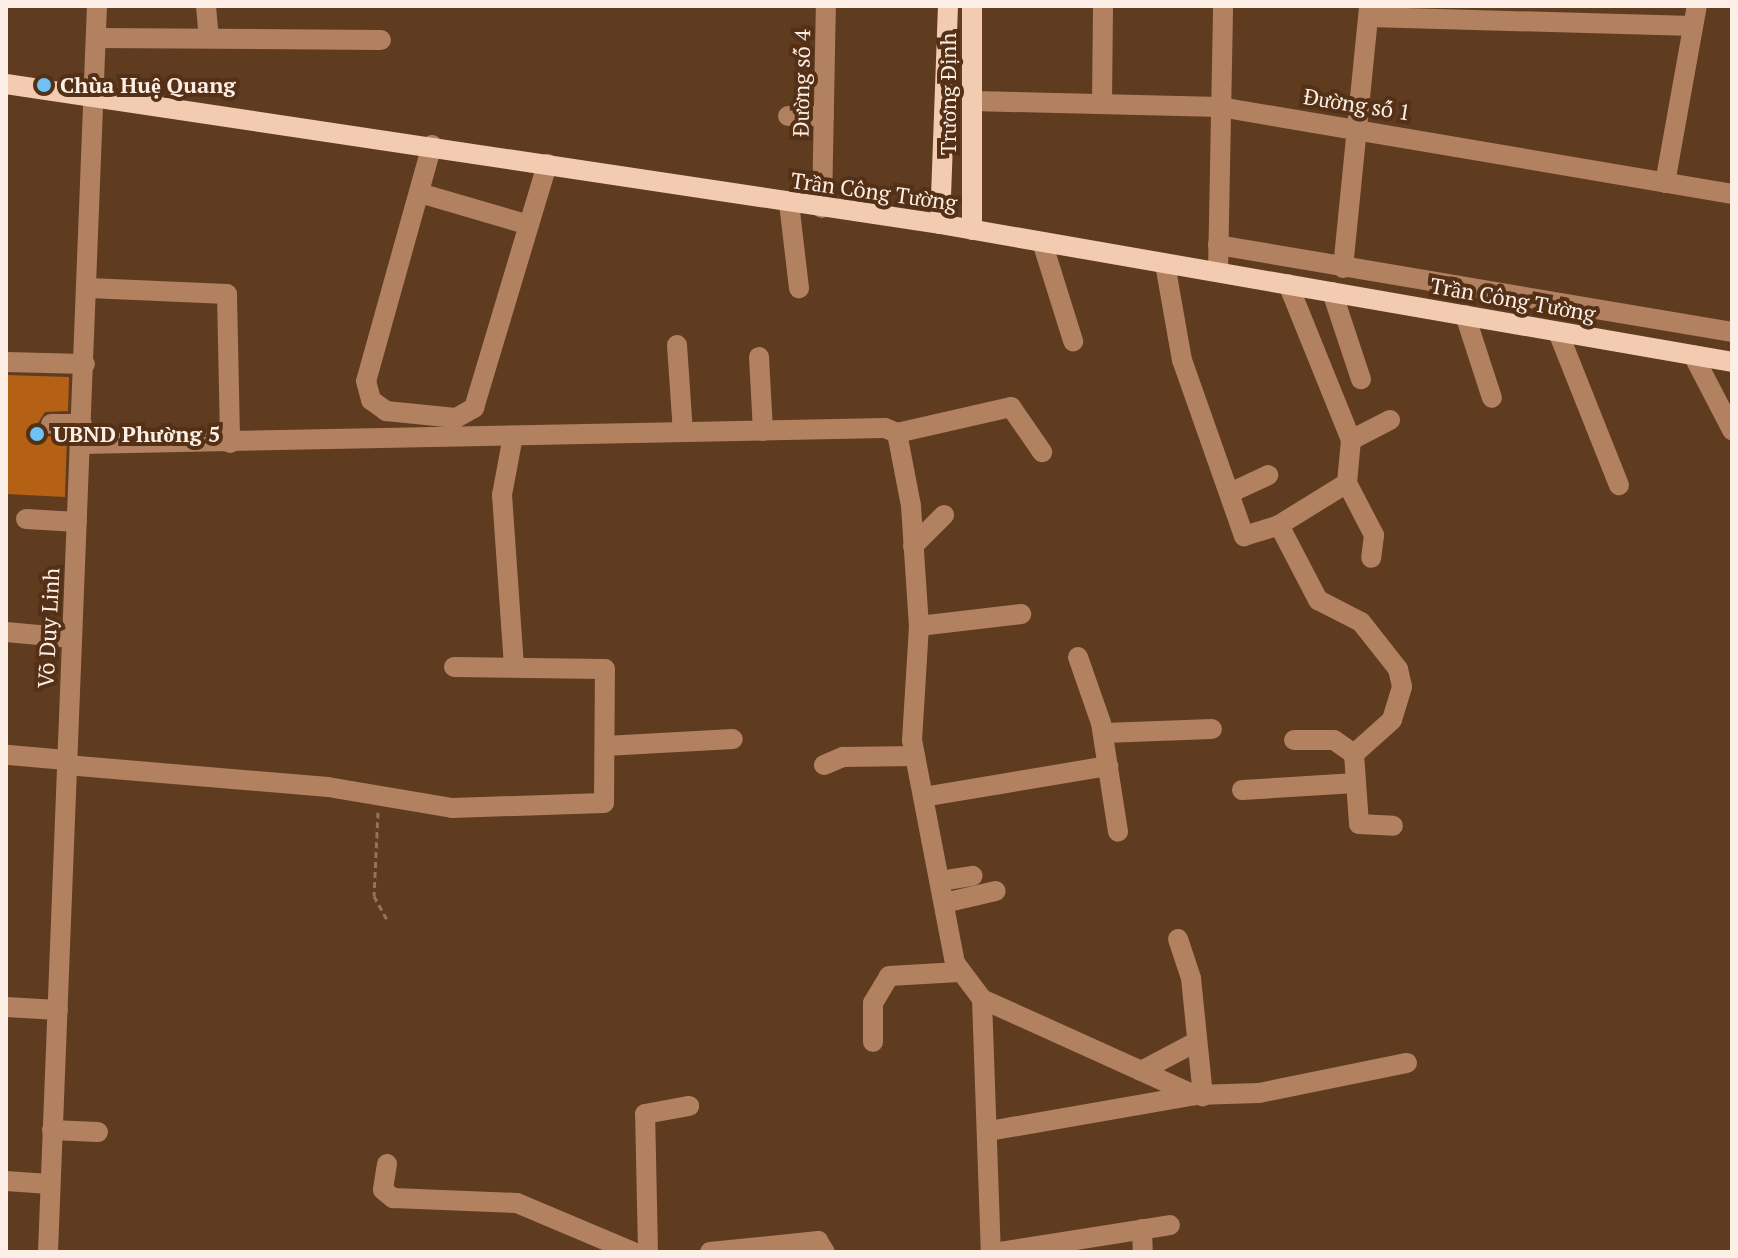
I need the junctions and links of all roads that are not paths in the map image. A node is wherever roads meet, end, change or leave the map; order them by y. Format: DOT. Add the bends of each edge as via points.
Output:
graph roads {
  1 [pos="97,6"];
  2 [pos="206,6"];
  3 [pos="826,6"];
  4 [pos="948,6"];
  5 [pos="972,6"];
  6 [pos="1103,6"];
  7 [pos="1223,6"];
  8 [pos="1369,12"];
  9 [pos="1695,16"];
  10 [pos="97,38"];
  11 [pos="209,38"];
  12 [pos="381,40"];
  13 [pos="6,84"];
  14 [pos="95,99"];
  15 [pos="972,101"];
  16 [pos="1102,103"];
  17 [pos="1220,107"];
  18 [pos="788,116"];
  19 [pos="824,116"];
  20 [pos="1362,129"];
  21 [pos="432,145"];
  22 [pos="547,164"];
  23 [pos="1665,183"];
  24 [pos="423,194"];
  25 [pos="1732,194"];
  26 [pos="789,203"];
  27 [pos="822,208"];
  28 [pos="940,224"];
  29 [pos="529,225"];
  30 [pos="972,230"];
  31 [pos="1043,245"];
  32 [pos="1218,245"];
  33 [pos="1165,264"];
  34 [pos="1343,268"];
  35 [pos="1218,272"];
  36 [pos="1288,284"];
  37 [pos="89,288"];
  38 [pos="799,288"];
  39 [pos="1332,292"];
  40 [pos="1465,315"];
  41 [pos="1558,332"];
  42 [pos="1732,332"];
  43 [pos="1073,341"];
  44 [pos="677,345"];
  45 [pos="1693,355"];
  46 [pos="759,357"];
  47 [pos="6,362"];
  48 [pos="1732,362"];
  49 [pos="85,364"];
  50 [pos="1361,379"];
  51 [pos="1492,398"];
  52 [pos="1390,420"];
  53 [pos="51,424"];
  54 [pos="1732,430"];
  55 [pos="763,431"];
  56 [pos="683,432"];
  57 [pos="897,433"];
  58 [pos="81,434"];
  59 [pos="513,436"];
  60 [pos="1351,440"];
  61 [pos="230,443"];
  62 [pos="1042,452"];
  63 [pos="1268,475"];
  64 [pos="1347,483"];
  65 [pos="1619,485"];
  66 [pos="1232,492"];
  67 [pos="944,515"];
  68 [pos="26,519"];
  69 [pos="77,522"];
  70 [pos="1279,525"];
  71 [pos="913,546"];
  72 [pos="1371,558"];
  73 [pos="1021,614"];
  74 [pos="919,626"];
  75 [pos="6,632"];
  76 [pos="72,638"];
  77 [pos="1078,657"];
  78 [pos="514,666"];
  79 [pos="454,667"];
  80 [pos="1212,729"];
  81 [pos="1104,733"];
  82 [pos="733,739"];
  83 [pos="1294,740"];
  84 [pos="605,746"];
  85 [pos="1354,754"];
  86 [pos="9,755"];
  87 [pos="915,756"];
  88 [pos="66,762"];
  89 [pos="824,765"];
  90 [pos="1108,766"];
  91 [pos="1356,783"];
  92 [pos="1242,790"];
  93 [pos="923,797"];
  94 [pos="1393,826"];
  95 [pos="1118,832"];
  96 [pos="973,876"];
  97 [pos="940,881"];
  98 [pos="996,891"];
  99 [pos="944,903"];
  100 [pos="1178,939"];
  101 [pos="959,972"];
  102 [pos="982,999"];
  103 [pos="6,1007"];
  104 [pos="58,1010"];
  105 [pos="873,1042"];
  106 [pos="1196,1042"];
  107 [pos="1407,1063"];
  108 [pos="1141,1071"];
  109 [pos="1199,1095"];
  110 [pos="689,1106"];
  111 [pos="52,1130"];
  112 [pos="989,1131"];
  113 [pos="98,1132"];
  114 [pos="387,1164"];
  115 [pos="6,1181"];
  116 [pos="49,1184"];
  117 [pos="1170,1225"];
  118 [pos="1142,1229"];
  119 [pos="48,1252"];
  120 [pos="633,1252"];
  121 [pos="648,1252"];
  122 [pos="710,1252"];
  123 [pos="825,1252"];
  124 [pos="991,1252"];
  125 [pos="1000,1252"];
  126 [pos="1143,1252"];
  1 -- 10 [label="street, Võ Duy Linh"];
  2 -- 11 [label="street"];
  3 -- 19 [label="street, Đường số 4"];
  4 -- 28 [label="main road, Trương Định"];
  5 -- 15 [label="main road, Trương Định"];
  6 -- 16 [label="street"];
  7 -- 17 [label="street"];
  8 -- 9 [label="street"];
  8 -- 20 [label="street"];
  9 -- 23 [label="street"];
  10 -- 11 [label="street"];
  10 -- 14 [label="street, Võ Duy Linh"];
  11 -- 12 [label="street"];
  13 -- 14 [label="main road, Trần Công Tường"];
  14 -- 21 [label="main road, Trần Công Tường"];
  14 -- 37 [label="street, Võ Duy Linh"];
  15 -- 16 [label="street, Đường số 1"];
  15 -- 30 [label="main road, Trương Định"];
  16 -- 17 [label="street, Đường số 1"];
  17 -- 20 [label="street, Đường số 1"];
  17 -- 32 [label="street"];
  18 -- 19 [label="street"];
  19 -- 27 [label="street, Đường số 4"];
  20 -- 23 [label="street, Đường số 1"];
  20 -- 34 [label="street"];
  21 -- 22 [label="main road, Trần Công Tường"];
  21 -- 24 [label="street"];
  22 -- 26 [label="main road, Trần Công Tường"];
  22 -- 29 [label="street"];
  23 -- 25 [label="street, Đường số 1"];
  24 -- 29 [label="street"];
  24 -- 29 [label="street" via="366,381 371,400 386,411 469,416"];
  26 -- 27 [label="main road, Trần Công Tường"];
  26 -- 38 [label="street"];
  27 -- 28 [label="main road, Trần Công Tường"];
  28 -- 30 [label="main road, Trần Công Tường"];
  30 -- 31 [label="main road, Trần Công Tường"];
  31 -- 33 [label="main road, Trần Công Tường"];
  31 -- 43 [label="street"];
  32 -- 34 [label="street, Trần Công Tường"];
  32 -- 35 [label="street"];
  33 -- 35 [label="main road, Trần Công Tường"];
  33 -- 66 [label="street" via="1182,360"];
  34 -- 42 [label="street, Trần Công Tường"];
  35 -- 36 [label="main road, Trần Công Tường"];
  36 -- 39 [label="main road, Trần Công Tường"];
  36 -- 60 [label="street"];
  37 -- 49 [label="street, Võ Duy Linh"];
  37 -- 61 [label="street" via="227,294"];
  39 -- 40 [label="main road, Trần Công Tường"];
  39 -- 50 [label="street"];
  40 -- 41 [label="main road, Trần Công Tường"];
  40 -- 51 [label="street"];
  41 -- 45 [label="main road, Trần Công Tường"];
  41 -- 65 [label="street"];
  44 -- 56 [label="street"];
  45 -- 48 [label="main road, Trần Công Tường"];
  45 -- 54 [label="street"];
  46 -- 55 [label="street"];
  47 -- 49 [label="street"];
  49 -- 58 [label="street, Võ Duy Linh"];
  52 -- 60 [label="street"];
  53 -- 58 [label="street"];
  55 -- 56 [label="street"];
  55 -- 57 [label="street"];
  56 -- 59 [label="street"];
  57 -- 62 [label="street" via="1011,407"];
  57 -- 71 [label="street"];
  58 -- 61 [label="street"];
  58 -- 69 [label="street, Võ Duy Linh"];
  59 -- 61 [label="street"];
  59 -- 78 [label="street" via="502,495"];
  60 -- 64 [label="street"];
  63 -- 66 [label="street"];
  64 -- 70 [label="street"];
  64 -- 72 [label="street" via="1374,535"];
  66 -- 70 [label="street" via="1244,536"];
  67 -- 71 [label="street"];
  68 -- 69 [label="street"];
  69 -- 76 [label="street, Võ Duy Linh"];
  70 -- 85 [label="street" via="1323,603 1361,622 1402,682 1392,720"];
  71 -- 74 [label="street"];
  73 -- 74 [label="street"];
  74 -- 87 [label="street"];
  75 -- 76 [label="street"];
  76 -- 88 [label="street, Võ Duy Linh"];
  77 -- 81 [label="street"];
  78 -- 79 [label="street"];
  78 -- 84 [label="street" via="605,669"];
  80 -- 81 [label="street"];
  81 -- 90 [label="street"];
  82 -- 84 [label="street"];
  83 -- 85 [label="street" via="1334,740"];
  84 -- 88 [label="street" via="606,795 599,804 452,808 381,801 344,790"];
  85 -- 91 [label="street"];
  86 -- 88 [label="street"];
  87 -- 89 [label="street" via="843,757"];
  87 -- 93 [label="street"];
  88 -- 104 [label="street, Võ Duy Linh"];
  90 -- 93 [label="street"];
  90 -- 95 [label="street"];
  91 -- 92 [label="street"];
  91 -- 94 [label="street" via="1359,824"];
  93 -- 97 [label="street"];
  96 -- 97 [label="street"];
  97 -- 99 [label="street"];
  98 -- 99 [label="street"];
  99 -- 101 [label="street"];
  100 -- 106 [label="street" via="1191,978"];
  101 -- 102 [label="street"];
  101 -- 105 [label="street" via="889,976 873,1003"];
  102 -- 108 [label="street"];
  102 -- 112 [label="street"];
  103 -- 104 [label="street"];
  104 -- 111 [label="street, Võ Duy Linh"];
  106 -- 108 [label="street"];
  106 -- 109 [label="street"];
  107 -- 109 [label="street" via="1259,1093"];
  108 -- 109 [label="street"];
  109 -- 112 [label="street"];
  110 -- 121 [label="street" via="645,1114"];
  111 -- 113 [label="street"];
  111 -- 116 [label="street, Võ Duy Linh"];
  112 -- 124 [label="street"];
  114 -- 120 [label="street" via="383,1190 393,1198 517,1203"];
  115 -- 116 [label="street"];
  116 -- 119 [label="street, Võ Duy Linh"];
  117 -- 118 [label="street"];
  118 -- 125 [label="street"];
  118 -- 126 [label="street"];
  122 -- 123 [label="street" via="818,1241"];
}
